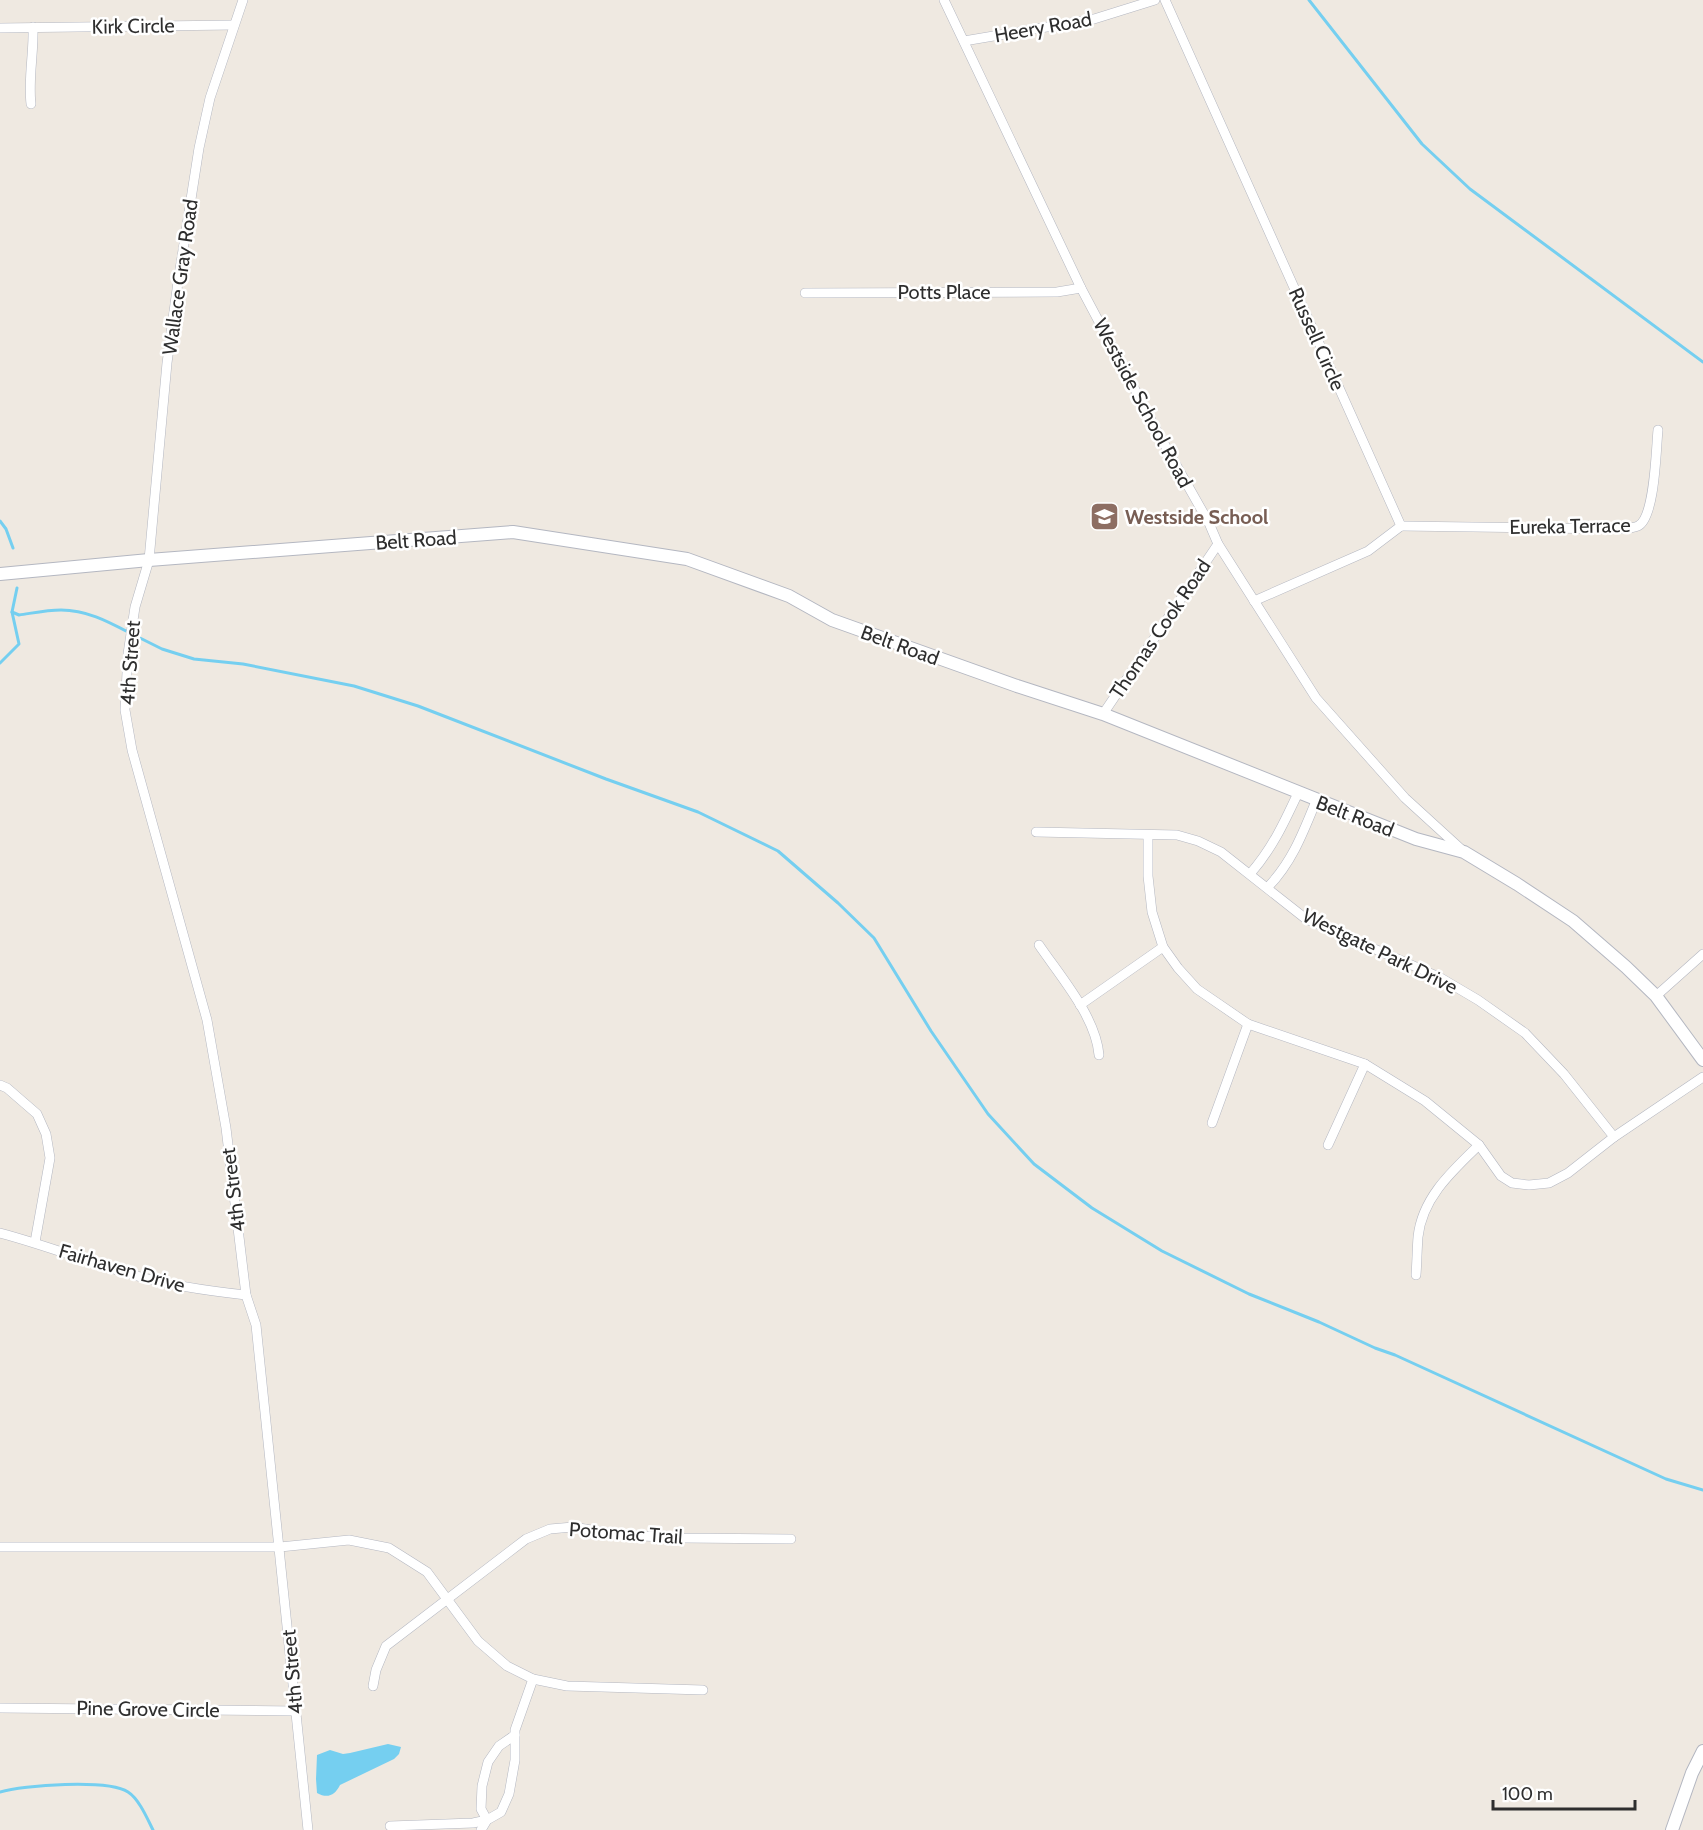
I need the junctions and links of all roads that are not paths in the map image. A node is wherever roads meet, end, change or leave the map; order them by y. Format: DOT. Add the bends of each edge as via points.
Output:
graph roads {
  1 [pos="243,0"];
  2 [pos="944,0"];
  3 [pos="1155,0"];
  4 [pos="1165,0"];
  5 [pos="234,25"];
  6 [pos="33,27"];
  7 [pos="0,28"];
  8 [pos="964,41"];
  9 [pos="31,104"];
  10 [pos="1081,288"];
  11 [pos="805,293"];
  12 [pos="1658,430"];
  13 [pos="1401,526"];
  14 [pos="1218,543"];
  15 [pos="148,560"];
  16 [pos="0,574"];
  17 [pos="1254,601"];
  18 [pos="1102,714"];
  19 [pos="1298,793"];
  20 [pos="1316,801"];
  21 [pos="1036,832"];
  22 [pos="1148,835"];
  23 [pos="1464,852"];
  24 [pos="1250,874"];
  25 [pos="1268,887"];
  26 [pos="1039,945"];
  27 [pos="1163,947"];
  28 [pos="1703,954"];
  29 [pos="1656,996"];
  30 [pos="1080,1005"];
  31 [pos="1248,1024"];
  32 [pos="1099,1055"];
  33 [pos="1703,1060"];
  34 [pos="1365,1064"];
  35 [pos="1703,1077"];
  36 [pos="0,1085"];
  37 [pos="1212,1123"];
  38 [pos="1614,1137"];
  39 [pos="1328,1144"];
  40 [pos="1479,1145"];
  41 [pos="0,1233"];
  42 [pos="35,1242"];
  43 [pos="1416,1275"];
  44 [pos="246,1295"];
  45 [pos="791,1539"];
  46 [pos="280,1546"];
  47 [pos="0,1547"];
  48 [pos="448,1599"];
  49 [pos="533,1679"];
  50 [pos="373,1686"];
  51 [pos="703,1690"];
  52 [pos="0,1708"];
  53 [pos="295,1711"];
  54 [pos="515,1735"];
  55 [pos="1703,1751"];
  56 [pos="487,1820"];
  57 [pos="390,1826"];
  58 [pos="308,1830"];
  59 [pos="481,1830"];
  60 [pos="1672,1830"];
  1 -- 5 [label="street, Wallace Gray Road"];
  2 -- 8 [label="street, Westside School Road"];
  3 -- 8 [label="street, Heery Road" via="1094,19"];
  4 -- 13 [label="street, Russell Circle"];
  5 -- 6 [label="street, Kirk Circle"];
  5 -- 15 [label="street, Wallace Gray Road" via="210,98 189,208"];
  6 -- 7 [label="street, Kirk Circle"];
  6 -- 9 [label="street"];
  8 -- 10 [label="street, Westside School Road"];
  10 -- 11 [label="street, Potts Place" via="1057,292"];
  10 -- 14 [label="street, Westside School Road"];
  12 -- 13 [label="street, Eureka Terrace" via="1651,499 1646,520 1638,526"];
  13 -- 17 [label="street" via="1368,551"];
  14 -- 17 [label="street, Westside School Road"];
  14 -- 18 [label="street, Thomas Cook Road"];
  15 -- 16 [label="street, Belt Road"];
  15 -- 18 [label="street, Belt Road" via="513,532 565,539 687,559 789,596 831,620"];
  15 -- 44 [label="street, 4th Street" via="135,607 125,710 132,750 207,1020 226,1128"];
  17 -- 23 [label="street, Westside School Road" via="1316,698 1405,798"];
  18 -- 19 [label="street, Belt Road"];
  19 -- 20 [label="street, Belt Road"];
  19 -- 24 [label="street" via="1266,855"];
  20 -- 23 [label="street, Belt Road" via="1416,839"];
  20 -- 25 [label="street" via="1294,854"];
  21 -- 22 [label="street, Westgate Park Drive"];
  22 -- 24 [label="street, Westgate Park Drive" via="1177,835 1198,841 1221,852"];
  22 -- 27 [label="street" via="1152,912"];
  23 -- 29 [label="street, Belt Road" via="1573,921"];
  24 -- 25 [label="street, Westgate Park Drive"];
  25 -- 38 [label="street, Westgate Park Drive" via="1306,919 1439,976 1525,1033"];
  26 -- 30 [label="street"];
  27 -- 30 [label="street"];
  27 -- 31 [label="street" via="1197,989"];
  28 -- 29 [label="street"];
  29 -- 33 [label="street, Belt Road"];
  30 -- 32 [label="street" via="1098,1041"];
  31 -- 34 [label="street"];
  31 -- 37 [label="street"];
  34 -- 39 [label="street"];
  34 -- 40 [label="street" via="1425,1101"];
  35 -- 38 [label="street"];
  36 -- 42 [label="street" via="37,1114 46,1134 50,1158"];
  38 -- 40 [label="street" via="1568,1173 1549,1183 1528,1185 1512,1183 1501,1176"];
  40 -- 43 [label="street" via="1449,1174 1428,1204 1418,1235"];
  41 -- 42 [label="street, Fairhaven Drive"];
  42 -- 44 [label="street, Fairhaven Drive" via="137,1276 196,1290"];
  44 -- 46 [label="street, 4th Street" via="256,1325"];
  45 -- 48 [label="street, Potomac Trail" via="682,1538 622,1535 573,1527 550,1529 526,1539"];
  46 -- 47 [label="street"];
  46 -- 48 [label="street" via="349,1540 389,1548 427,1572"];
  46 -- 53 [label="street, 4th Street"];
  48 -- 49 [label="street" via="478,1641 507,1666"];
  48 -- 50 [label="street, Potomac Trail" via="386,1646"];
  49 -- 51 [label="street" via="567,1686"];
  49 -- 54 [label="street"];
  52 -- 53 [label="street, Pine Grove Circle"];
  53 -- 58 [label="street, 4th Street"];
  54 -- 56 [label="street" via="509,1794 501,1812"];
  54 -- 56 [label="street" via="499,1746 488,1762 481,1809"];
  55 -- 60 [label="street"];
  56 -- 57 [label="street"];
  56 -- 59 [label="street"];
}
